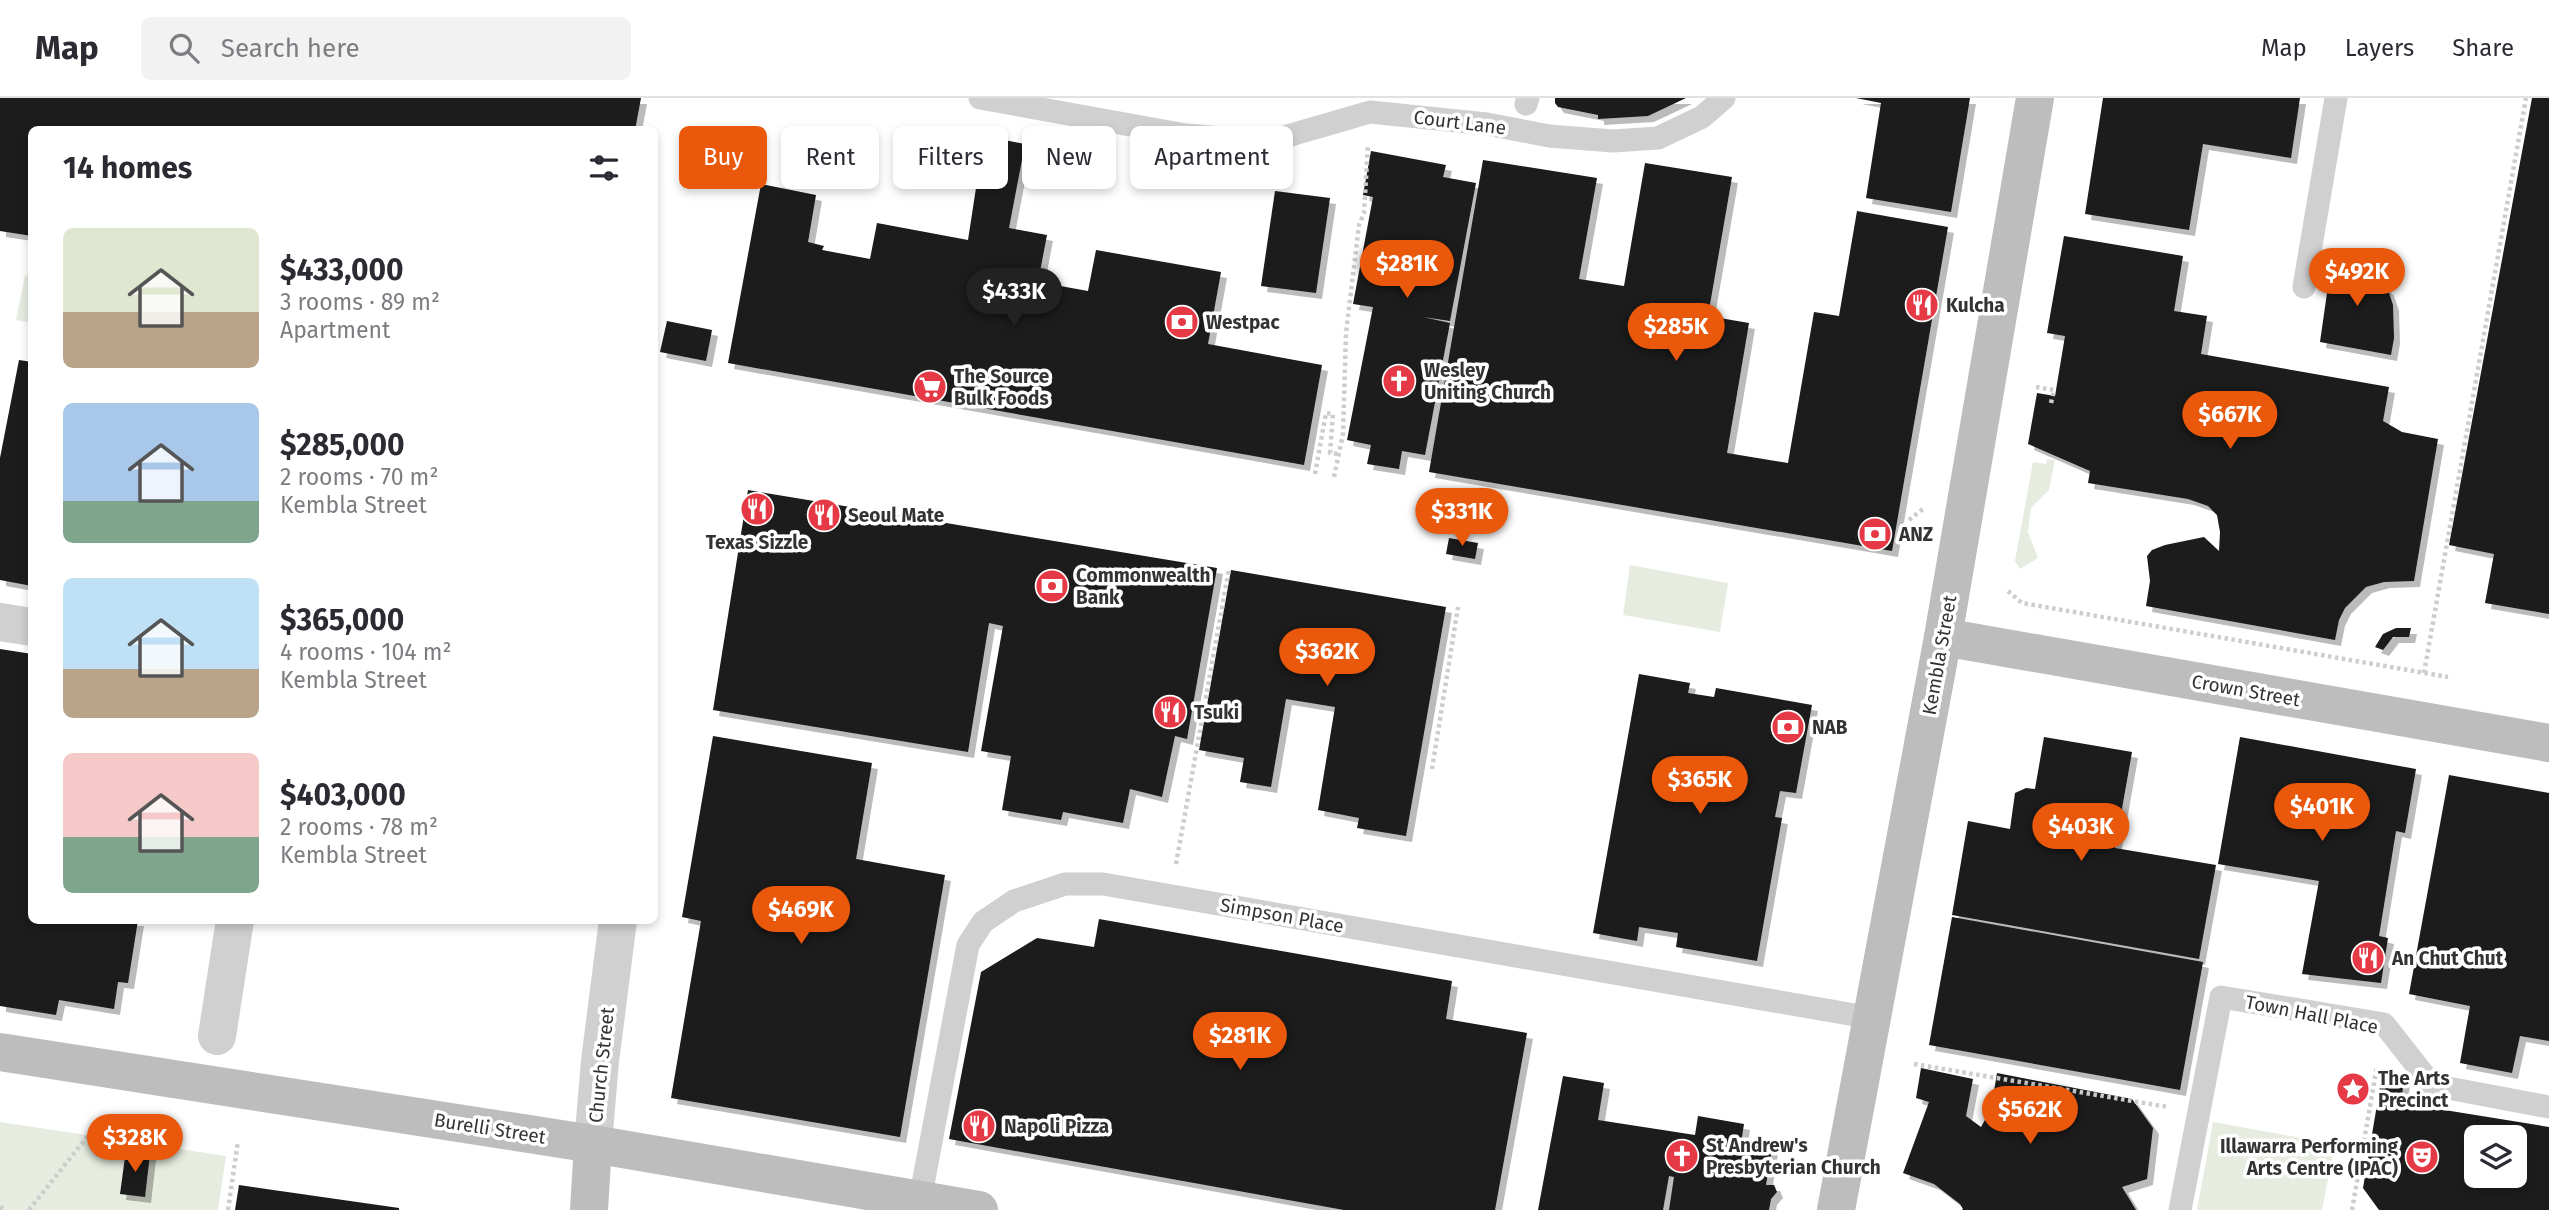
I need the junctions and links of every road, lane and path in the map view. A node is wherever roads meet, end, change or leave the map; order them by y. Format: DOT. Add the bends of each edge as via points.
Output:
graph roads {
  1 [pos="980,98"];
  2 [pos="1724,98"];
  3 [pos="2035,98"];
  4 [pos="2336,98"];
  5 [pos="2526,98"];
  6 [pos="1370,112"];
  7 [pos="2304,287"];
  8 [pos="2036,387"];
  9 [pos="2051,403"];
  10 [pos="1339,454"];
  11 [pos="1315,474"];
  12 [pos="1334,477"];
  13 [pos="1229,569"];
  14 [pos="2008,591"];
  15 [pos="1458,607"];
  16 [pos="0,622"];
  17 [pos="28,626"];
  18 [pos="1943,637"];
  19 [pos="2424,673"];
  20 [pos="2448,677"];
  21 [pos="2549,743"];
  22 [pos="1432,769"];
  23 [pos="1175,870"];
  24 [pos="234,924"];
  25 [pos="617,924"];
  26 [pos="1871,1018"];
  27 [pos="2384,1024"];
  28 [pos="217,1036"];
  29 [pos="0,1052"];
  30 [pos="1914,1064"];
  31 [pos="2549,1107"];
  32 [pos="2199,1112"];
  33 [pos="99,1122"];
  34 [pos="238,1141"];
  35 [pos="593,1144"];
  36 [pos="920,1200"];
  37 [pos="0,1207"];
  38 [pos="5,1210"];
  39 [pos="29,1210"];
  40 [pos="228,1210"];
  41 [pos="589,1210"];
  42 [pos="979,1210"];
  43 [pos="1836,1210"];
  44 [pos="2180,1210"];
  45 [pos="2352,1210"];
  1 -- 6 [label="lane, Court Lane" via="1186,135 1235,139 1276,139"];
  2 -- 6 [label="lane, Court Lane" via="1702,117 1658,138 1613,141"];
  3 -- 18 [label="main road, Kembla Street"];
  4 -- 7 [label="lane"];
  5 -- 19 [label="path"];
  6 -- 10 [label="path" via="1364,213 1346,333"];
  8 -- 9 [label="path" via="2054,390"];
  10 -- 11 [label="path" via="1329,453 1333,414 1326,413"];
  10 -- 12 [label="path"];
  13 -- 23 [label="path"];
  14 -- 19 [label="path" via="2022,603"];
  15 -- 22 [label="path"];
  16 -- 17 [label="street"];
  18 -- 21 [label="main road, Crown Street"];
  18 -- 26 [label="main road, Kembla Street"];
  19 -- 20 [label="path"];
  24 -- 28 [label="street"];
  25 -- 35 [label="street, Church Street"];
  26 -- 36 [label="lane, Simpson Place" via="1103,884 1065,884 1033,893 993,914 968,946"];
  26 -- 43 [label="main road, Kembla Street"];
  27 -- 31 [label="lane, Town Hall Place" via="2432,1084"];
  27 -- 32 [label="lane, Town Hall Place" via="2221,997"];
  27 -- 45 [label="path"];
  29 -- 35 [label="main road, Burelli Street"];
  30 -- 32 [label="path"];
  32 -- 44 [label="lane, Town Hall Place"];
  33 -- 39 [label="path"];
  34 -- 40 [label="path"];
  35 -- 36 [label="main road, Burelli Street"];
  35 -- 41 [label="main road, Church Street"];
  36 -- 42 [label="main road, Burelli Street"];
  37 -- 38 [label="path"];
}
